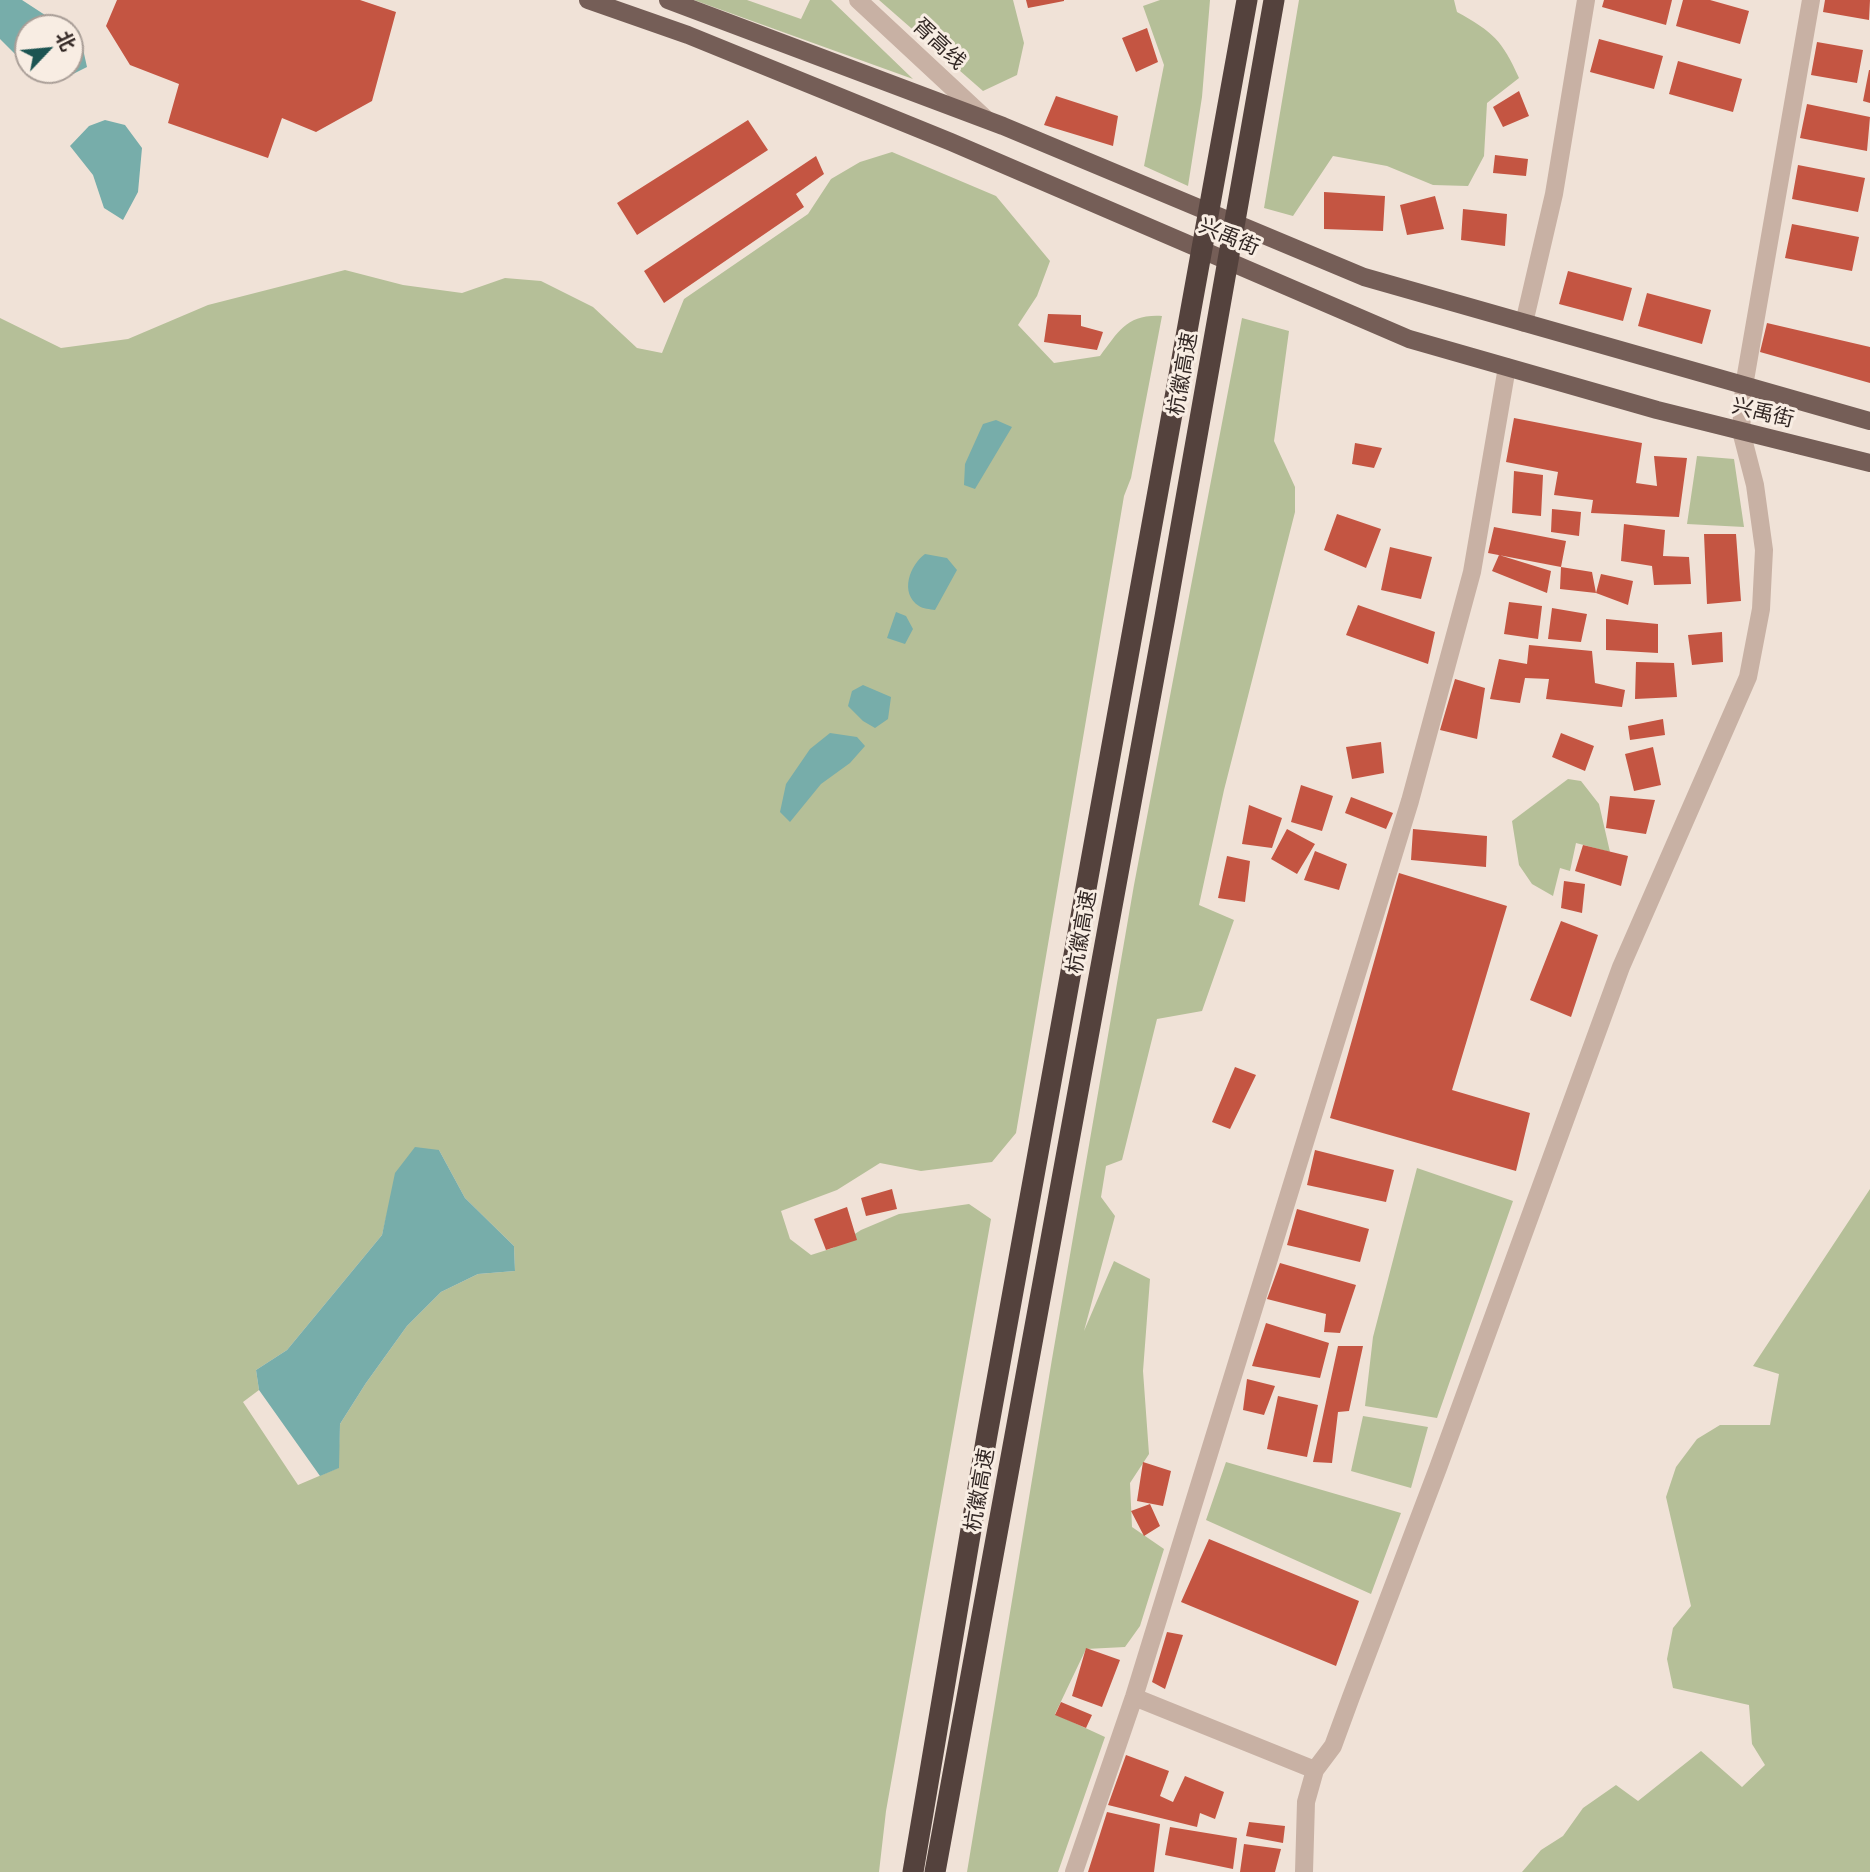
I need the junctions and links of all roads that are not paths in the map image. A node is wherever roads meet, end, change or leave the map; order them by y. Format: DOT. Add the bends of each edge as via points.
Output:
graph roads {
  1 [pos="588,0"];
  2 [pos="668,0"];
  3 [pos="858,0"];
  4 [pos="1247,0"];
  5 [pos="1274,0"];
  6 [pos="1587,0"];
  7 [pos="1811,0"];
  8 [pos="988,120"];
  9 [pos="1524,323"];
  10 [pos="1507,367"];
  11 [pos="1744,386"];
  12 [pos="1870,421"];
  13 [pos="1741,431"];
  14 [pos="1870,463"];
  15 [pos="1134,1697"];
  16 [pos="1315,1770"];
  17 [pos="913,1872"];
  18 [pos="935,1872"];
  19 [pos="1074,1872"];
  20 [pos="1304,1872"];
  1 -- 10 [label="main road, 兴禹街" via="688,35 951,142 1409,339"];
  2 -- 8 [label="main road, 兴禹街"];
  3 -- 8 [label="street, 胥高线"];
  4 -- 17 [label="highway, 杭徽高速" via="987,1435"];
  5 -- 18 [label="highway, 杭徽高速"];
  6 -- 9 [label="street" via="1554,194"];
  7 -- 11 [label="street"];
  8 -- 9 [label="main road, 兴禹街" via="1364,277"];
  9 -- 11 [label="main road, 兴禹街"];
  10 -- 13 [label="main road, 兴禹街"];
  10 -- 15 [label="street" via="1472,572 1410,801"];
  11 -- 12 [label="main road, 兴禹街"];
  11 -- 13 [label="street"];
  13 -- 14 [label="main road, 兴禹街"];
  13 -- 16 [label="street" via="1764,550 1761,609 1748,677 1621,967 1333,1746"];
  15 -- 16 [label="street"];
  15 -- 19 [label="street"];
  16 -- 20 [label="street" via="1306,1802"];
}
